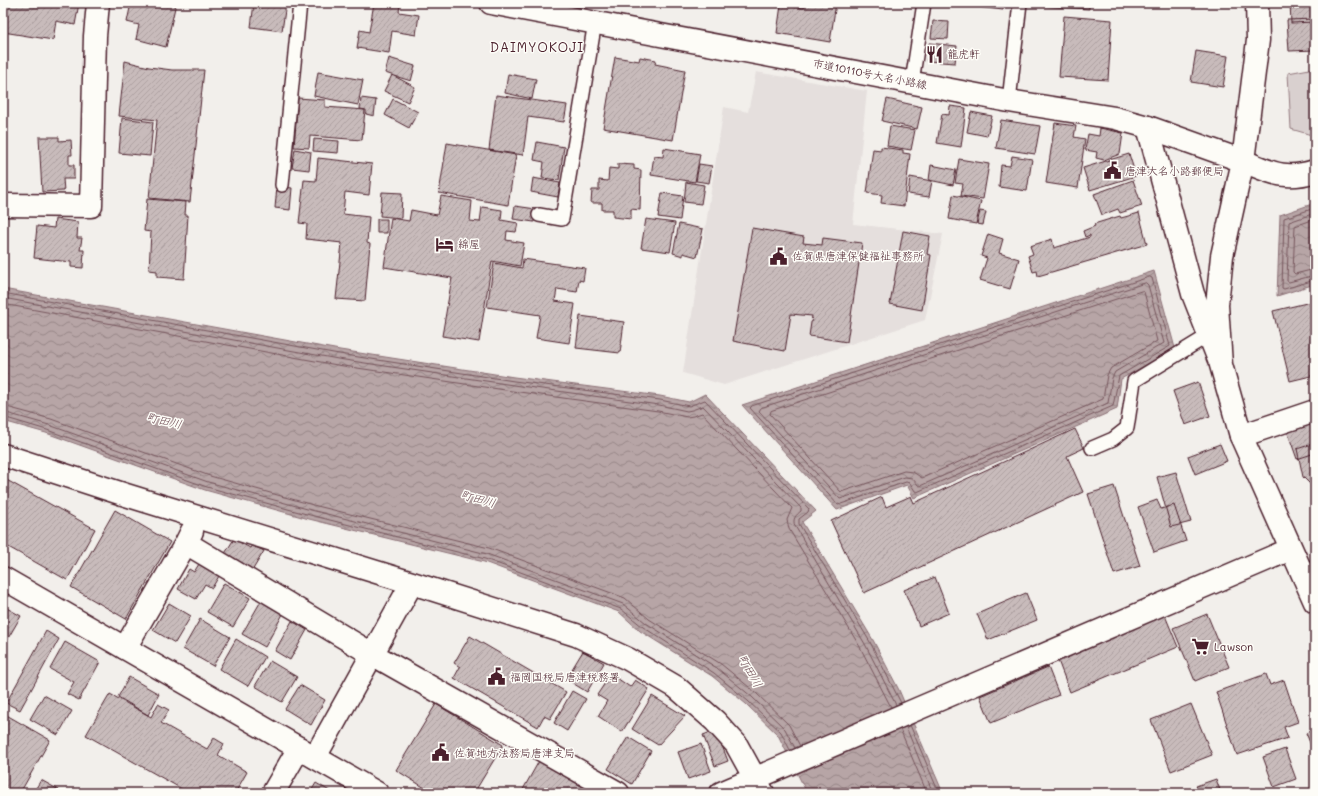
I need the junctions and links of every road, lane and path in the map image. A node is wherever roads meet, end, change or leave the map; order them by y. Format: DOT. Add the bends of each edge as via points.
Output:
graph roads {
  1 [pos="98,3"];
  2 [pos="300,3"];
  3 [pos="924,3"];
  4 [pos="1020,3"];
  5 [pos="1257,3"];
  6 [pos="504,4"];
  7 [pos="595,22"];
  8 [pos="912,82"];
  9 [pos="1009,101"];
  10 [pos="1148,127"];
  11 [pos="1243,161"];
  12 [pos="1315,171"];
  13 [pos="282,185"];
  14 [pos="3,205"];
  15 [pos="539,215"];
  16 [pos="1209,335"];
  17 [pos="1221,365"];
  18 [pos="1315,411"];
  19 [pos="1241,436"];
  20 [pos="1092,448"];
  21 [pos="3,455"];
  22 [pos="198,517"];
  23 [pos="186,544"];
  24 [pos="1291,549"];
  25 [pos="3,578"];
  26 [pos="412,582"];
  27 [pos="1315,602"];
  28 [pos="125,648"];
  29 [pos="372,654"];
  30 [pos="307,752"];
  31 [pos="764,781"];
  32 [pos="273,793"];
  33 [pos="377,793"];
  34 [pos="618,793"];
  35 [pos="721,793"];
  1 -- 14 [label="street" via="91,206"];
  2 -- 13 [label="lane"];
  3 -- 8 [label="lane"];
  4 -- 9 [label="lane"];
  5 -- 11 [label="street" via="1258,40"];
  6 -- 7 [label="street, 市道10110号大名小路線"];
  7 -- 8 [label="street, 市道10110号大名小路線"];
  7 -- 15 [label="lane" via="562,219"];
  8 -- 9 [label="street, 市道10110号大名小路線"];
  9 -- 10 [label="street, 市道10110号大名小路線" via="1115,118"];
  10 -- 11 [label="street, 市道10110号大名小路線"];
  10 -- 16 [label="street" via="1193,294"];
  11 -- 12 [label="street, 市道10110号大名小路線" via="1280,176 1302,176"];
  11 -- 17 [label="street" via="1222,256 1218,304"];
  16 -- 17 [label="street"];
  16 -- 20 [label="lane" via="1134,381 1128,428"];
  17 -- 19 [label="street"];
  18 -- 19 [label="street"];
  19 -- 24 [label="street"];
  21 -- 22 [label="street"];
  22 -- 23 [label="street"];
  22 -- 26 [label="street"];
  23 -- 28 [label="street"];
  23 -- 29 [label="street"];
  24 -- 27 [label="street"];
  24 -- 31 [label="street" via="938,700"];
  25 -- 28 [label="street"];
  26 -- 29 [label="street"];
  26 -- 31 [label="street" via="576,635 628,658 676,686 715,721"];
  28 -- 30 [label="street"];
  29 -- 30 [label="street"];
  29 -- 34 [label="street"];
  30 -- 32 [label="street"];
  30 -- 33 [label="street"];
  31 -- 35 [label="street"];
}
